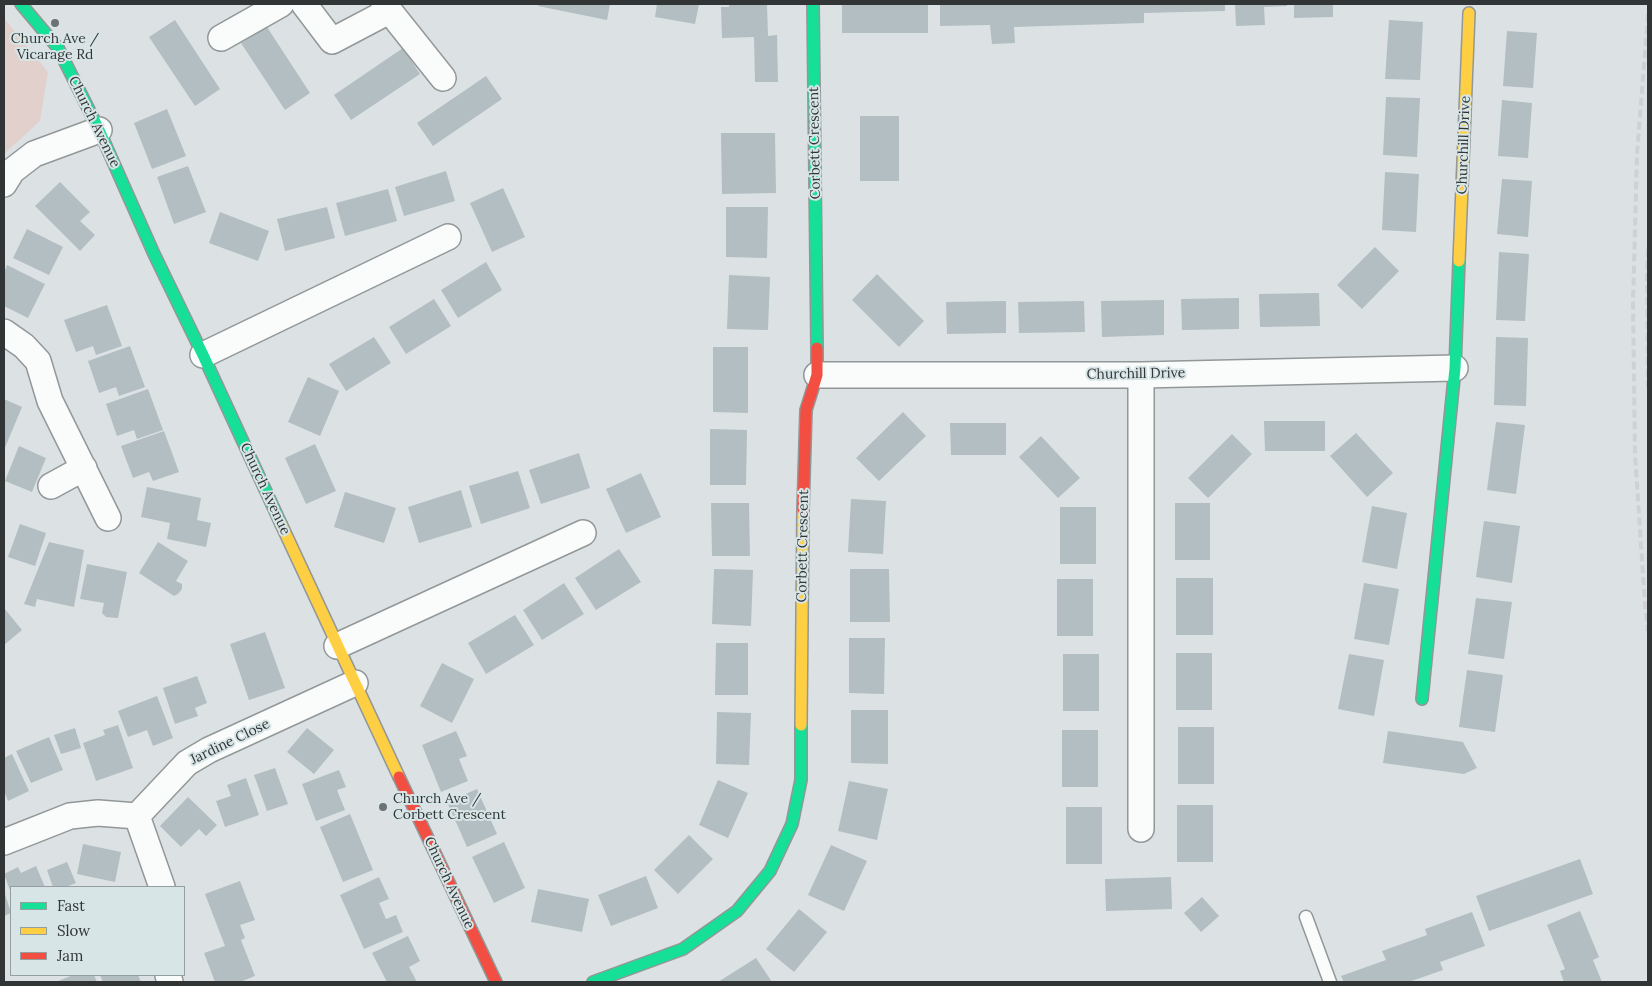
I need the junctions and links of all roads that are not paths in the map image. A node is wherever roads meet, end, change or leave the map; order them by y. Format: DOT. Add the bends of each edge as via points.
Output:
graph roads {
  1 [pos="22,4"];
  2 [pos="281,4"];
  3 [pos="304,4"];
  4 [pos="813,4"];
  5 [pos="387,8"];
  6 [pos="1469,13"];
  7 [pos="221,38"];
  8 [pos="443,78"];
  9 [pos="99,130"];
  10 [pos="4,184"];
  11 [pos="448,237"];
  12 [pos="4,332"];
  13 [pos="203,355"];
  14 [pos="1455,368"];
  15 [pos="817,375"];
  16 [pos="1141,375"];
  17 [pos="84,468"];
  18 [pos="51,486"];
  19 [pos="108,518"];
  20 [pos="583,533"];
  21 [pos="337,646"];
  22 [pos="355,683"];
  23 [pos="1422,700"];
  24 [pos="137,816"];
  25 [pos="1141,829"];
  26 [pos="4,842"];
  27 [pos="162,886"];
  28 [pos="1306,917"];
  29 [pos="496,982"];
  30 [pos="593,982"];
  31 [pos="1330,982"];
  1 -- 9 [label="street, Church Avenue" via="58,48"];
  2 -- 7 [label="street"];
  3 -- 5 [label="street" via="332,41"];
  4 -- 15 [label="street, Corbett Crescent"];
  5 -- 8 [label="street"];
  6 -- 14 [label="street, Churchill Drive"];
  9 -- 10 [label="street" via="34,154 12,171"];
  9 -- 13 [label="street, Church Avenue"];
  11 -- 13 [label="street"];
  12 -- 17 [label="street" via="24,346 38,362 50,401"];
  13 -- 21 [label="street, Church Avenue"];
  14 -- 16 [label="street, Churchill Drive"];
  14 -- 23 [label="street, Churchill Drive"];
  15 -- 16 [label="street, Churchill Drive"];
  15 -- 30 [label="street, Corbett Crescent" via="806,410 801,780 792,824 770,871 737,911 683,949"];
  16 -- 25 [label="street"];
  17 -- 18 [label="street"];
  17 -- 19 [label="street"];
  20 -- 21 [label="street"];
  21 -- 22 [label="street, Church Avenue"];
  22 -- 24 [label="street, Jardine Close" via="187,763"];
  22 -- 29 [label="street, Church Avenue"];
  24 -- 26 [label="street" via="98,813 70,816"];
  24 -- 27 [label="street"];
  28 -- 31 [label="lane"];
}
